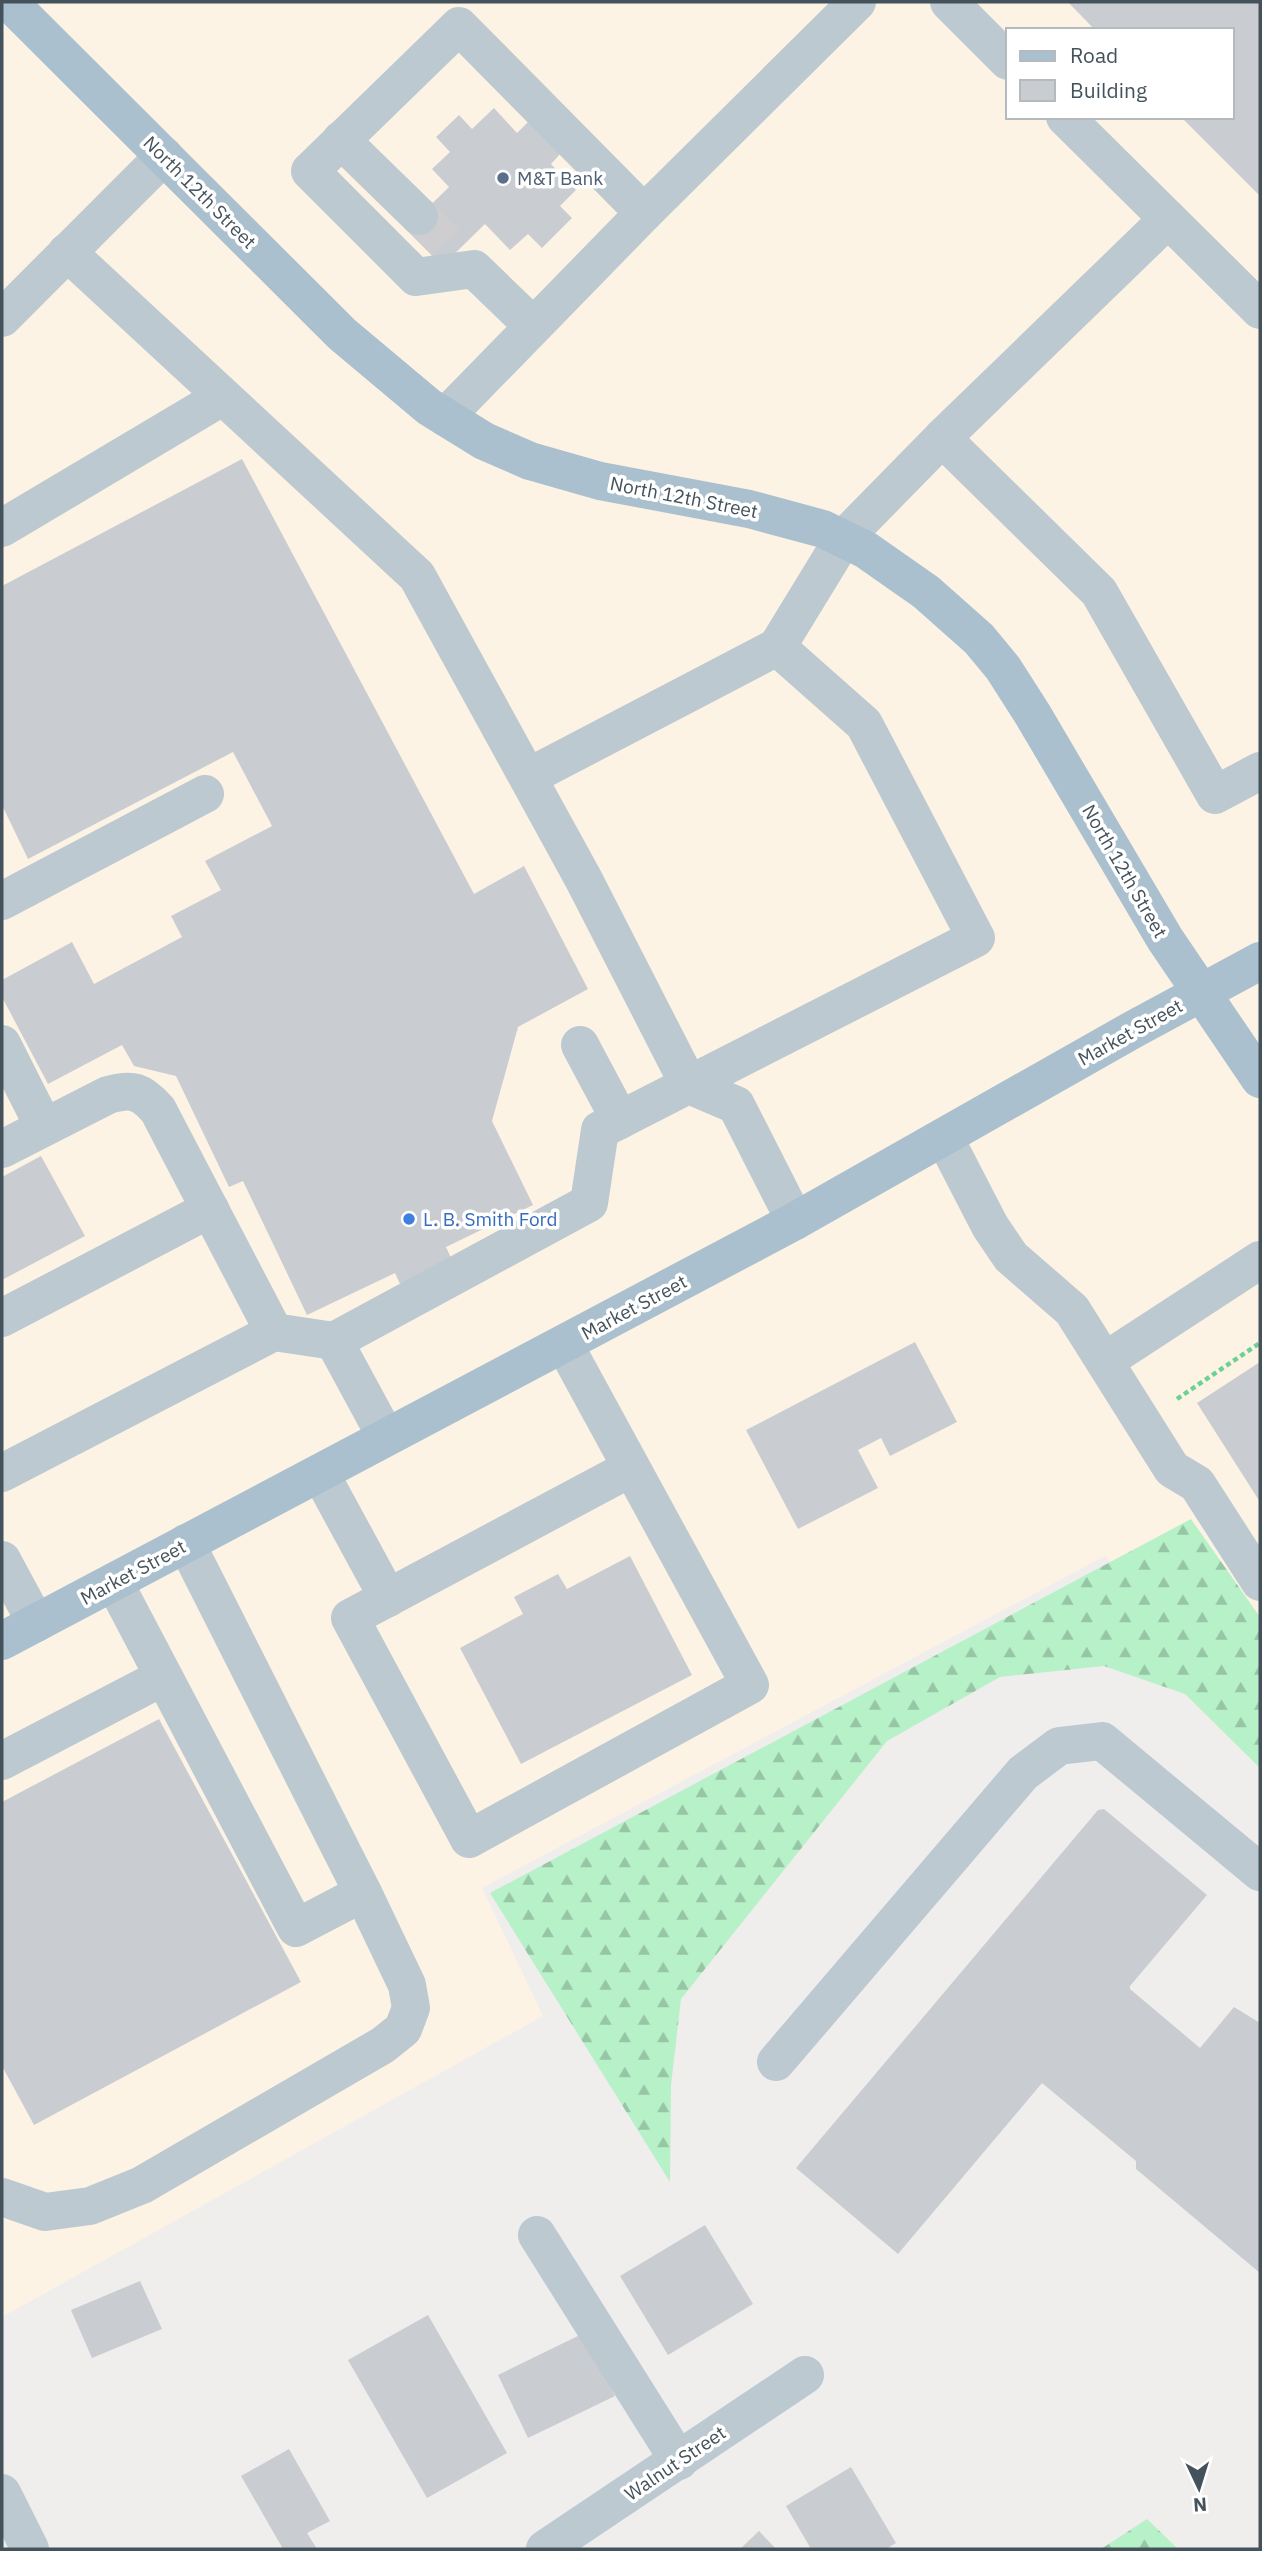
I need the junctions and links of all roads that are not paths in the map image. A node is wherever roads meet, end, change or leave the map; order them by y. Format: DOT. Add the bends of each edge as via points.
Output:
graph roads {
  1 [pos="9,2"];
  2 [pos="858,2"];
  3 [pos="949,2"];
  4 [pos="1006,59"];
  5 [pos="1067,119"];
  6 [pos="341,140"];
  7 [pos="164,156"];
  8 [pos="644,213"];
  9 [pos="419,216"];
  10 [pos="1168,219"];
  11 [pos="67,252"];
  12 [pos="1260,310"];
  13 [pos="2,318"];
  14 [pos="533,326"];
  15 [pos="222,397"];
  16 [pos="445,417"];
  17 [pos="942,438"];
  18 [pos="2,528"];
  19 [pos="843,539"];
  20 [pos="778,647"];
  21 [pos="1260,771"];
  22 [pos="528,777"];
  23 [pos="205,794"];
  24 [pos="2,901"];
  25 [pos="1260,961"];
  26 [pos="1202,992"];
  27 [pos="2,1044"];
  28 [pos="580,1045"];
  29 [pos="1260,1079"];
  30 [pos="689,1085"];
  31 [pos="620,1120"];
  32 [pos="44,1127"];
  33 [pos="944,1137"];
  34 [pos="2,1149"];
  35 [pos="210,1209"];
  36 [pos="795,1221"];
  37 [pos="1260,1260"];
  38 [pos="2,1318"];
  39 [pos="274,1332"];
  40 [pos="334,1341"];
  41 [pos="564,1344"];
  42 [pos="1105,1362"];
  43 [pos="386,1437"];
  44 [pos="631,1468"];
  45 [pos="1172,1469"];
  46 [pos="2,1473"];
  47 [pos="320,1473"];
  48 [pos="1260,1534"];
  49 [pos="186,1543"];
  50 [pos="2,1560"];
  51 [pos="114,1582"];
  52 [pos="1260,1582"];
  53 [pos="388,1598"];
  54 [pos="36,1623"];
  55 [pos="2,1641"];
  56 [pos="163,1677"];
  57 [pos="2,1761"];
  58 [pos="1260,1872"];
  59 [pos="363,1893"];
  60 [pos="776,2062"];
  61 [pos="2,2197"];
  62 [pos="537,2235"];
  63 [pos="805,2375"];
  64 [pos="679,2461"];
  65 [pos="2,2493"];
  66 [pos="30,2549"];
  67 [pos="545,2549"];
  1 -- 7 [label="main road, North 12th Street"];
  2 -- 8 [label="street"];
  3 -- 4 [label="street"];
  5 -- 10 [label="street"];
  6 -- 8 [label="street" via="459,26"];
  6 -- 9 [label="street"];
  6 -- 14 [label="street" via="310,171 416,277 465,260"];
  7 -- 11 [label="street"];
  7 -- 16 [label="main road, North 12th Street" via="342,334"];
  8 -- 14 [label="street"];
  10 -- 12 [label="street"];
  10 -- 17 [label="street"];
  11 -- 13 [label="street"];
  11 -- 15 [label="street"];
  14 -- 16 [label="street"];
  15 -- 18 [label="street"];
  15 -- 22 [label="street" via="417,576"];
  16 -- 19 [label="main road, North 12th Street" via="530,461 600,481 749,509 823,528"];
  17 -- 19 [label="street"];
  17 -- 21 [label="street" via="1099,592 1215,795"];
  19 -- 20 [label="street"];
  19 -- 26 [label="main road, North 12th Street" via="926,592 979,639 1003,668 1165,939"];
  20 -- 22 [label="street"];
  20 -- 30 [label="street" via="864,724 976,938"];
  22 -- 30 [label="street"];
  23 -- 24 [label="street"];
  25 -- 26 [label="main road, Market Street"];
  26 -- 29 [label="main road, North 12th Street"];
  26 -- 33 [label="main road, Market Street"];
  27 -- 32 [label="street"];
  28 -- 31 [label="street"];
  30 -- 31 [label="street"];
  30 -- 36 [label="street" via="736,1105"];
  31 -- 40 [label="street" via="600,1130 589,1203"];
  32 -- 34 [label="street"];
  32 -- 35 [label="street" via="108,1095 127,1090 145,1096 158,1110"];
  33 -- 36 [label="main road, Market Street"];
  33 -- 42 [label="street" via="1011,1257 1072,1310"];
  35 -- 38 [label="street"];
  35 -- 39 [label="street"];
  36 -- 41 [label="main road, Market Street"];
  37 -- 42 [label="street"];
  39 -- 40 [label="street"];
  39 -- 46 [label="street"];
  40 -- 43 [label="street"];
  41 -- 43 [label="main road, Market Street"];
  41 -- 44 [label="street"];
  42 -- 45 [label="street"];
  43 -- 47 [label="main road, Market Street"];
  44 -- 53 [label="street"];
  44 -- 53 [label="street" via="750,1685 469,1839 350,1619"];
  45 -- 48 [label="street" via="1199,1462 1219,1473"];
  45 -- 52 [label="street" via="1197,1483"];
  47 -- 49 [label="main road, Market Street"];
  47 -- 53 [label="street"];
  49 -- 51 [label="main road, Market Street"];
  49 -- 59 [label="street"];
  50 -- 54 [label="street"];
  51 -- 54 [label="main road, Market Street"];
  51 -- 56 [label="street"];
  54 -- 55 [label="main road, Market Street"];
  56 -- 57 [label="street"];
  56 -- 59 [label="street" via="296,1928"];
  58 -- 60 [label="street" via="1102,1741 1059,1746 1023,1773"];
  59 -- 61 [label="street" via="407,1985 411,2008 403,2029 154,2178 111,2198 45,2212"];
  62 -- 64 [label="street"];
  63 -- 64 [label="street, Walnut Street"];
  64 -- 67 [label="street, Walnut Street"];
  65 -- 66 [label="street"];
}
